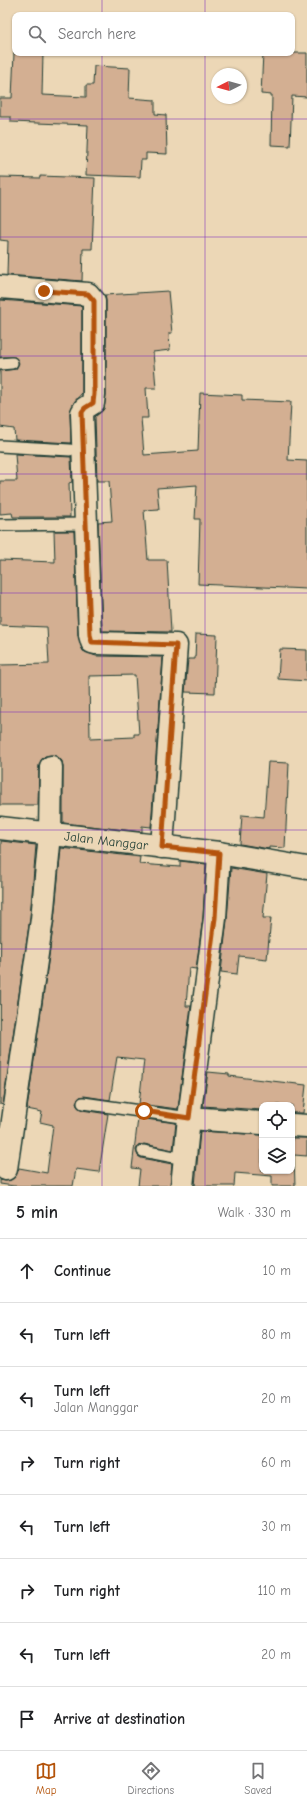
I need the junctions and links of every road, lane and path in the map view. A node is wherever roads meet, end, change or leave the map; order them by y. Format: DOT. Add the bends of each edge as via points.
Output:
graph roads {
  1 [pos="0,288"];
  2 [pos="12,363"];
  3 [pos="0,364"];
  4 [pos="0,446"];
  5 [pos="70,450"];
  6 [pos="0,524"];
  7 [pos="86,524"];
  8 [pos="51,767"];
  9 [pos="0,828"];
  10 [pos="50,834"];
  11 [pos="162,847"];
  12 [pos="219,853"];
  13 [pos="307,868"];
  14 [pos="83,1102"];
  15 [pos="189,1118"];
  16 [pos="259,1123"];
  17 [pos="295,1125"];
  18 [pos="307,1126"];
  19 [pos="143,1151"];
  20 [pos="185,1159"];
  21 [pos="6,1169"];
  22 [pos="182,1186"];
  1 -- 7 [label="street" via="88,294 94,301 94,394 93,403 82,412"];
  2 -- 3 [label="lane"];
  4 -- 5 [label="lane"];
  6 -- 7 [label="lane"];
  7 -- 11 [label="street" via="92,642 176,645"];
  8 -- 10 [label="street"];
  9 -- 10 [label="street, Jalan Manggar"];
  10 -- 11 [label="street, Jalan Manggar"];
  10 -- 21 [label="street" via="42,920"];
  11 -- 12 [label="street, Jalan Manggar"];
  12 -- 13 [label="street, Jalan Manggar"];
  12 -- 15 [label="street" via="215,918"];
  14 -- 15 [label="lane"];
  15 -- 16 [label="street"];
  15 -- 20 [label="street"];
  17 -- 18 [label="street"];
  19 -- 20 [label="lane"];
  20 -- 22 [label="street"];
}
